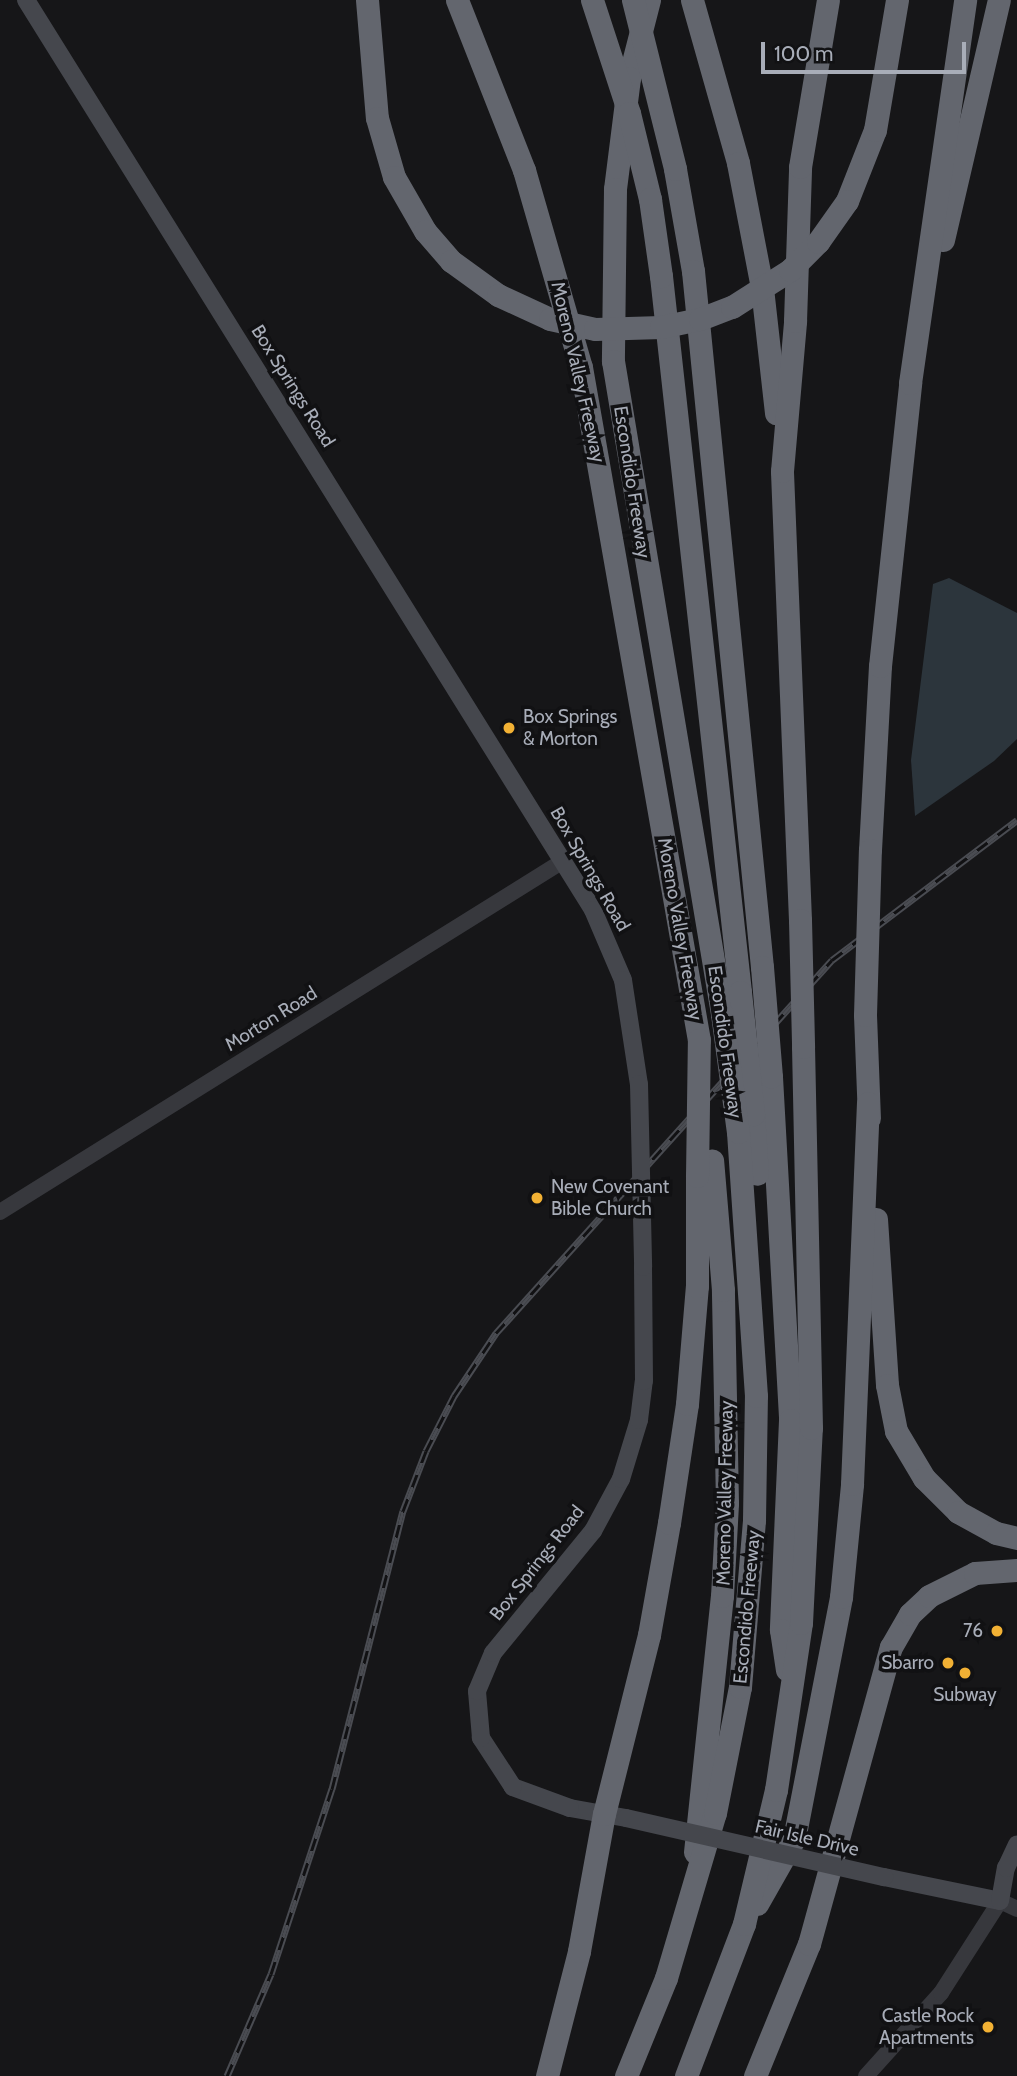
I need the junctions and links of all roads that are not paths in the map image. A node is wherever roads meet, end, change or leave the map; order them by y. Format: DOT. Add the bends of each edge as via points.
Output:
graph roads {
  1 [pos="26,0"];
  2 [pos="367,0"];
  3 [pos="457,0"];
  4 [pos="592,0"];
  5 [pos="633,0"];
  6 [pos="649,0"];
  7 [pos="692,0"];
  8 [pos="828,0"];
  9 [pos="897,0"];
  10 [pos="965,0"];
  11 [pos="999,0"];
  12 [pos="910,383"];
  13 [pos="782,471"];
  14 [pos="563,861"];
  15 [pos="868,1103"];
  16 [pos="705,1168"];
  17 [pos="0,1212"];
  18 [pos="1017,1538"];
  19 [pos="1017,1570"];
  20 [pos="791,1698"];
  21 [pos="615,1816"];
  22 [pos="1017,1844"];
  23 [pos="694,1883"];
  24 [pos="1017,1886"];
  25 [pos="1008,1900"];
  26 [pos="1017,1909"];
  27 [pos="744,1924"];
  28 [pos="666,1978"];
  29 [pos="547,2076"];
  30 [pos="626,2076"];
  31 [pos="686,2076"];
  32 [pos="755,2076"];
  33 [pos="866,2076"];
  1 -- 14 [label="main road, Box Springs Road"];
  2 -- 9 [label="highway, bridge" via="377,118 394,177 425,231 451,261 498,295 550,319 595,329 662,327 700,320 732,307 790,270 826,232 847,201 875,130"];
  3 -- 16 [label="highway, Moreno Valley Freeway, bridge" via="524,170 581,367 699,1040"];
  4 -- 28 [label="highway, bridge" via="629,113 650,199 661,276 753,1114 768,1371 769,1468 762,1578 743,1720 710,1864"];
  5 -- 20 [label="highway, bridge" via="675,169 696,298 761,967 786,1292 790,1420 781,1630"];
  6 -- 23 [label="highway, Escondido Freeway, bridge" via="629,78 615,189 613,361 722,1014 738,1132 752,1299 754,1520 740,1687 715,1813"];
  7 -- 13 [label="highway" via="738,163 762,288"];
  8 -- 13 [label="highway" via="800,167 795,321"];
  10 -- 12 [label="highway"];
  11 -- 12 [label="highway"];
  12 -- 15 [label="highway, bridge" via="880,666 865,1015"];
  13 -- 20 [label="highway, bridge" via="800,920 811,1428 807,1548"];
  14 -- 17 [label="street, Morton Road"];
  14 -- 21 [label="main road, Box Springs Road, bridge" via="616,959 629,1006 639,1084 643,1267 639,1420 621,1479 593,1531 493,1653 477,1691 481,1738 513,1787 570,1808"];
  15 -- 18 [label="highway" via="887,1385 896,1431 924,1478 958,1512 996,1533"];
  15 -- 27 [label="highway" via="852,1484 841,1597 794,1839"];
  16 -- 21 [label="highway" via="683,1430"];
  16 -- 23 [label="highway, Moreno Valley Freeway" via="723,1290 727,1503 708,1745 696,1809"];
  19 -- 32 [label="highway" via="975,1573 929,1595 910,1614 891,1647 809,1944"];
  20 -- 27 [label="highway" via="776,1790"];
  21 -- 25 [label="main road, Fair Isle Drive, bridge"];
  21 -- 29 [label="highway"];
  22 -- 25 [label="main road" via="1006,1868"];
  23 -- 28 [label="highway, Escondido Freeway"];
  24 -- 25 [label="main road"];
  25 -- 26 [label="street, Fair Isle Drive"];
  25 -- 33 [label="street" via="941,1993"];
  27 -- 31 [label="highway"];
  28 -- 30 [label="highway, Escondido Freeway"];
}
